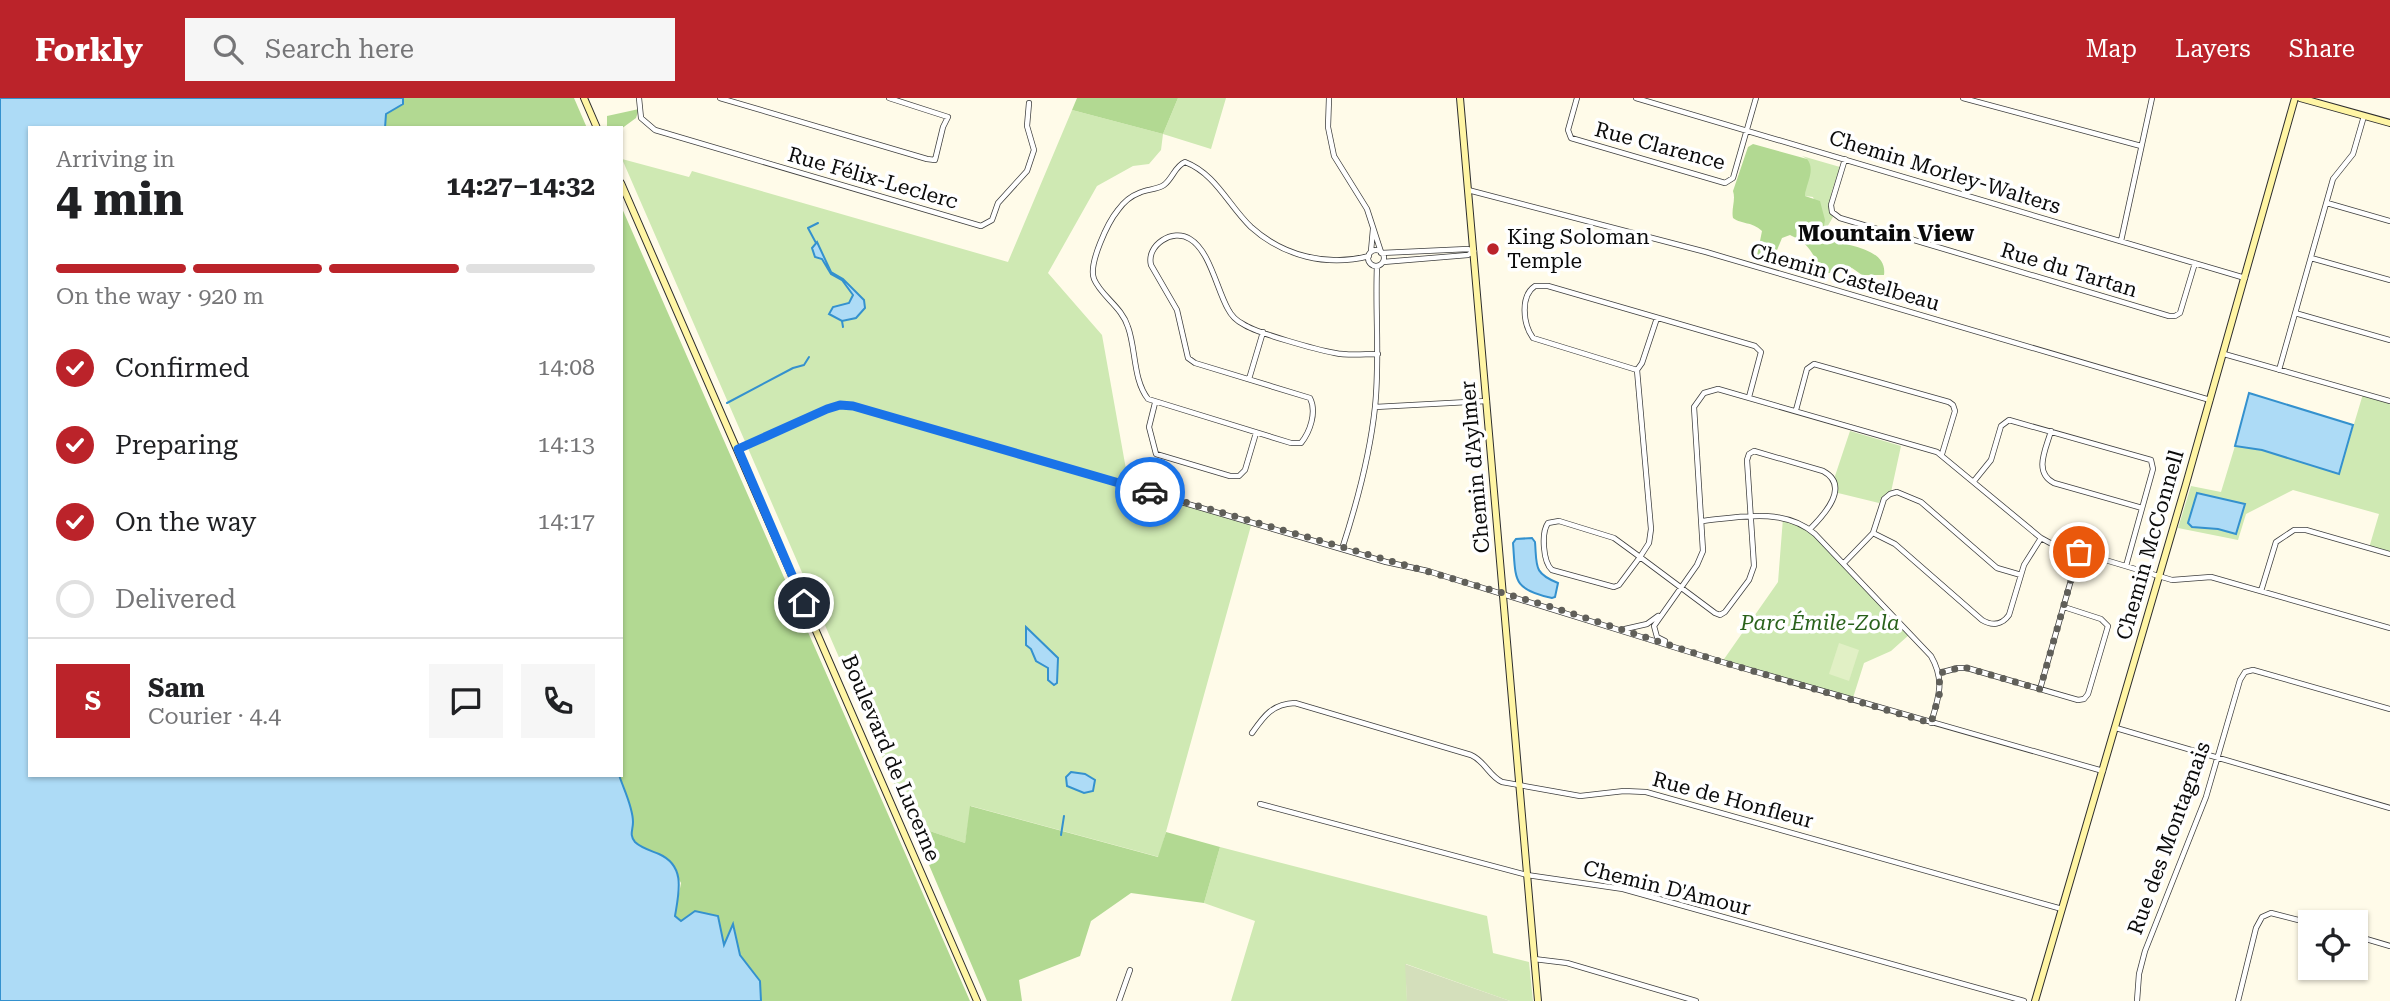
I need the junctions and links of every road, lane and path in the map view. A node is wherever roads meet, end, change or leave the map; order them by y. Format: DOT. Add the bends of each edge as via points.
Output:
graph roads {
  1 [pos="584,98"];
  2 [pos="639,98"];
  3 [pos="720,98"];
  4 [pos="889,98"];
  5 [pos="1329,98"];
  6 [pos="1460,98"];
  7 [pos="1577,98"];
  8 [pos="1636,98"];
  9 [pos="1756,98"];
  10 [pos="1963,98"];
  11 [pos="2152,98"];
  12 [pos="2297,98"];
  13 [pos="1029,103"];
  14 [pos="2364,116"];
  15 [pos="2390,123"];
  16 [pos="596,126"];
  17 [pos="1746,130"];
  18 [pos="2141,146"];
  19 [pos="1845,159"];
  20 [pos="623,188"];
  21 [pos="1468,190"];
  22 [pos="2327,203"];
  23 [pos="2390,221"];
  24 [pos="1373,224"];
  25 [pos="2121,241"];
  26 [pos="1474,251"];
  27 [pos="1381,253"];
  28 [pos="1369,254"];
  29 [pos="2311,258"];
  30 [pos="1349,260"];
  31 [pos="1383,262"];
  32 [pos="1370,263"];
  33 [pos="2195,263"];
  34 [pos="1377,266"];
  35 [pos="2245,278"];
  36 [pos="2390,280"];
  37 [pos="2295,313"];
  38 [pos="1657,318"];
  39 [pos="1263,332"];
  40 [pos="2390,340"];
  41 [pos="1378,354"];
  42 [pos="2224,354"];
  43 [pos="1637,370"];
  44 [pos="2279,370"];
  45 [pos="1249,379"];
  46 [pos="1749,397"];
  47 [pos="2210,400"];
  48 [pos="1487,401"];
  49 [pos="2390,401"];
  50 [pos="1155,402"];
  51 [pos="1375,407"];
  52 [pos="1796,410"];
  53 [pos="2051,431"];
  54 [pos="1256,433"];
  55 [pos="738,449"];
  56 [pos="1942,454"];
  57 [pos="1974,481"];
  58 [pos="2142,508"];
  59 [pos="1753,516"];
  60 [pos="1702,521"];
  61 [pos="1810,529"];
  62 [pos="1873,533"];
  63 [pos="2040,538"];
  64 [pos="1342,549"];
  65 [pos="2079,552"];
  66 [pos="2390,554"];
  67 [pos="1640,557"];
  68 [pos="1844,563"];
  69 [pos="2126,566"];
  70 [pos="2021,575"];
  71 [pos="2160,576"];
  72 [pos="1680,588"];
  73 [pos="2261,591"];
  74 [pos="1503,595"];
  75 [pos="2064,607"];
  76 [pos="1662,613"];
  77 [pos="1608,625"];
  78 [pos="2390,628"];
  79 [pos="1640,636"];
  80 [pos="1677,648"];
  81 [pos="1939,673"];
  82 [pos="2040,689"];
  83 [pos="2390,709"];
  84 [pos="1931,723"];
  85 [pos="2116,728"];
  86 [pos="1252,733"];
  87 [pos="2217,759"];
  88 [pos="2103,771"];
  89 [pos="1520,786"];
  90 [pos="1260,804"];
  91 [pos="2390,808"];
  92 [pos="1527,875"];
  93 [pos="2063,909"];
  94 [pos="2298,920"];
  95 [pos="2368,940"];
  96 [pos="2390,946"];
  97 [pos="1533,959"];
  98 [pos="1130,970"];
  99 [pos="977,1001"];
  100 [pos="1119,1001"];
  101 [pos="1538,1001"];
  102 [pos="1696,1001"];
  103 [pos="2024,1001"];
  104 [pos="2035,1001"];
  105 [pos="2137,1001"];
  106 [pos="2238,1001"];
  1 -- 16 [label="main road"];
  2 -- 13 [label="street, Rue Félix-Leclerc" via="641,118 659,131 981,226 992,220 998,203 1027,171 1034,150 1027,126"];
  3 -- 4 [label="street" via="935,160 948,117"];
  5 -- 24 [label="street" via="1334,156"];
  6 -- 21 [label="main road, Chemin d'Aylmer"];
  7 -- 17 [label="street, Rue Clarence" via="1568,130 1571,138 1725,183 1733,178"];
  8 -- 17 [label="street, Chemin Morley-Walters"];
  9 -- 17 [label="street"];
  10 -- 18 [label="street"];
  11 -- 18 [label="street"];
  12 -- 14 [label="main road"];
  12 -- 35 [label="main road, Chemin McConnell"];
  14 -- 15 [label="main road"];
  14 -- 22 [label="street" via="2353,154 2335,174"];
  17 -- 19 [label="street, Chemin Morley-Walters"];
  18 -- 25 [label="street"];
  19 -- 25 [label="street, Chemin Morley-Walters"];
  19 -- 33 [label="street, Rue du Tartan" via="1831,205 1836,217 2169,316 2180,313"];
  20 -- 55 [label="main road, Boulevard de Lucerne"];
  21 -- 26 [label="main road, Chemin d'Aylmer"];
  21 -- 47 [label="street, Chemin Castelbeau" via="1706,253"];
  22 -- 23 [label="street"];
  22 -- 29 [label="street"];
  24 -- 27 [label="street"];
  24 -- 28 [label="street"];
  25 -- 33 [label="street, Chemin Morley-Walters"];
  26 -- 27 [label="street"];
  26 -- 31 [label="street"];
  26 -- 48 [label="main road, Chemin d'Aylmer"];
  27 -- 28 [label="street"];
  27 -- 31 [label="street"];
  28 -- 30 [label="street"];
  28 -- 32 [label="street"];
  29 -- 36 [label="street"];
  29 -- 37 [label="street"];
  30 -- 32 [label="street"];
  30 -- 50 [label="street" via="1315,259 1279,246 1251,227 1211,178 1185,162 1163,185 1139,192 1119,207 1093,263 1094,281 1128,324 1143,391"];
  31 -- 34 [label="street"];
  32 -- 34 [label="street"];
  33 -- 35 [label="street, Chemin Morley-Walters"];
  34 -- 41 [label="street"];
  35 -- 42 [label="main road, Chemin McConnell"];
  37 -- 40 [label="street"];
  37 -- 44 [label="street"];
  38 -- 43 [label="street"];
  38 -- 43 [label="street" via="1543,285 1526,296 1527,328 1536,340"];
  38 -- 46 [label="street" via="1758,347 1760,356"];
  39 -- 41 [label="street" via="1335,353"];
  39 -- 45 [label="street"];
  39 -- 45 [label="street" via="1246,326 1228,310 1213,271 1191,239 1166,238 1155,246 1151,265 1177,310 1188,358"];
  41 -- 51 [label="street"];
  42 -- 44 [label="street"];
  42 -- 47 [label="main road, Chemin McConnell"];
  43 -- 67 [label="street" via="1651,529"];
  44 -- 49 [label="street"];
  45 -- 54 [label="street" via="1310,398 1314,409 1301,443"];
  46 -- 52 [label="street"];
  46 -- 60 [label="street" via="1713,389 1694,407"];
  47 -- 71 [label="main road, Chemin McConnell"];
  48 -- 51 [label="street"];
  48 -- 74 [label="main road, Chemin d'Aylmer"];
  50 -- 54 [label="street"];
  50 -- 54 [label="street" via="1149,427 1154,450 1173,461 1239,476"];
  51 -- 64 [label="street" via="1365,468"];
  52 -- 56 [label="street"];
  52 -- 56 [label="street" via="1807,369 1814,364 1949,402 1955,411"];
  53 -- 57 [label="street" via="2006,421 1991,460"];
  53 -- 58 [label="street" via="2042,461 2047,478"];
  53 -- 58 [label="street" via="2151,460 2153,469"];
  55 -- 64 [label="street" via="827,409 853,406"];
  55 -- 99 [label="main road, Boulevard de Lucerne"];
  56 -- 57 [label="street"];
  57 -- 63 [label="street"];
  58 -- 69 [label="street"];
  59 -- 60 [label="street"];
  59 -- 61 [label="street" via="1775,516"];
  59 -- 61 [label="street" via="1747,460 1749,454 1758,452 1823,471 1833,480 1829,508"];
  59 -- 72 [label="street" via="1753,571 1725,612 1715,613"];
  60 -- 72 [label="street" via="1702,556"];
  61 -- 68 [label="street"];
  62 -- 68 [label="street"];
  62 -- 70 [label="street" via="1884,499 1901,493 1921,502 1994,565"];
  62 -- 70 [label="street" via="1895,544 1989,624 2006,619"];
  63 -- 65 [label="street"];
  63 -- 70 [label="street"];
  64 -- 74 [label="street"];
  65 -- 69 [label="street"];
  65 -- 75 [label="street"];
  66 -- 73 [label="street" via="2294,530 2276,542"];
  67 -- 67 [label="street" via="1614,587 1560,572 1548,566 1545,528 1559,521 1596,532 1614,538"];
  67 -- 72 [label="street"];
  68 -- 81 [label="street" via="1927,651"];
  69 -- 71 [label="street"];
  71 -- 73 [label="street" via="2179,581 2211,577"];
  71 -- 85 [label="main road, Chemin McConnell"];
  72 -- 76 [label="street"];
  73 -- 78 [label="street"];
  74 -- 77 [label="street"];
  74 -- 89 [label="main road, Chemin d'Aylmer"];
  75 -- 82 [label="street"];
  75 -- 82 [label="street" via="2105,620 2104,642 2084,699"];
  76 -- 77 [label="street" via="1635,629"];
  76 -- 79 [label="street"];
  76 -- 80 [label="street" via="1655,634"];
  77 -- 79 [label="street"];
  79 -- 80 [label="street"];
  80 -- 84 [label="street"];
  81 -- 82 [label="street" via="1963,667"];
  81 -- 84 [label="street" via="1940,692"];
  83 -- 87 [label="street, Rue des Montagnais" via="2249,670 2240,680"];
  84 -- 88 [label="street"];
  85 -- 87 [label="street"];
  85 -- 88 [label="main road, Chemin McConnell"];
  86 -- 89 [label="street, Rue de Honfleur" via="1272,708 1295,704 1471,755 1499,781"];
  87 -- 91 [label="street"];
  87 -- 105 [label="street, Rue des Montagnais" via="2142,961"];
  88 -- 93 [label="main road, Chemin McConnell"];
  89 -- 92 [label="main road, Chemin d'Aylmer"];
  89 -- 93 [label="street, Rue de Honfleur" via="1580,796 1646,792"];
  90 -- 92 [label="street, Chemin D'Amour"];
  92 -- 97 [label="main road, Chemin d'Aylmer"];
  92 -- 103 [label="street, Chemin D'Amour" via="1634,892"];
  93 -- 104 [label="main road, Chemin McConnell"];
  94 -- 106 [label="street" via="2271,913 2262,917"];
  95 -- 96 [label="street"];
  97 -- 101 [label="main road, Chemin d'Aylmer"];
  97 -- 102 [label="street" via="1567,963"];
  98 -- 100 [label="street"];
}
